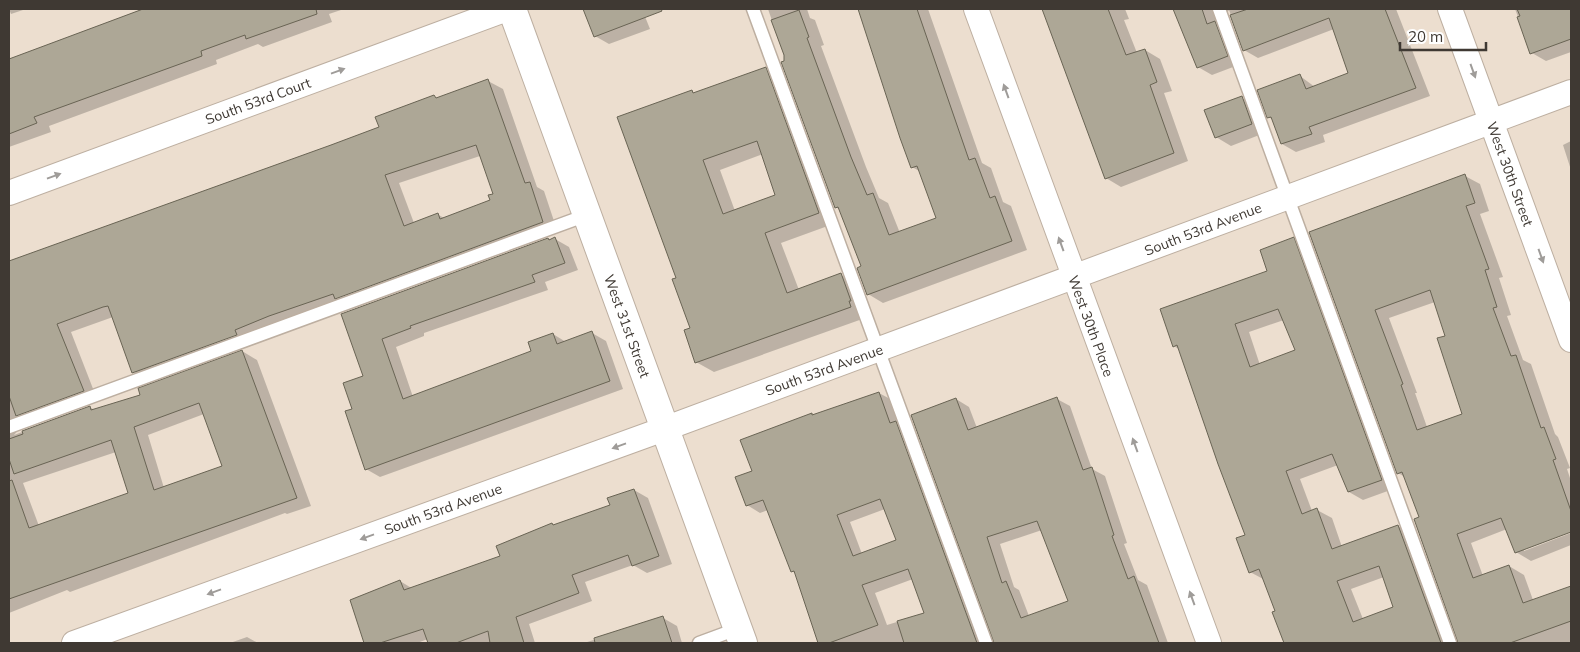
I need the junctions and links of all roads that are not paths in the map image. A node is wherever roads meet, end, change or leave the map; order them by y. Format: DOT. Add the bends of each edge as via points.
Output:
graph roads {
  1 [pos="508,9"];
  2 [pos="512,9"];
  3 [pos="753,9"];
  4 [pos="976,9"];
  5 [pos="1219,9"];
  6 [pos="1450,9"];
  7 [pos="1571,92"];
  8 [pos="1491,121"];
  9 [pos="9,192"];
  10 [pos="1288,197"];
  11 [pos="587,215"];
  12 [pos="1073,278"];
  13 [pos="1571,340"];
  14 [pos="878,350"];
  15 [pos="9,426"];
  16 [pos="664,429"];
  17 [pos="740,636"];
  18 [pos="74,643"];
  19 [pos="699,643"];
  20 [pos="986,643"];
  21 [pos="1209,643"];
  22 [pos="1450,643"];
  9 -- 1 [label="street, South 53rd Court, one-way"];
  2 -- 11 [label="main road, West 31st Street"];
  3 -- 14 [label="lane"];
  12 -- 4 [label="street, West 30th Place, one-way"];
  5 -- 10 [label="lane"];
  6 -- 8 [label="street, West 30th Street, one-way"];
  7 -- 8 [label="street, South 53rd Avenue"];
  8 -- 10 [label="street, South 53rd Avenue"];
  8 -- 13 [label="street, West 30th Street, one-way"];
  10 -- 12 [label="street, South 53rd Avenue"];
  10 -- 22 [label="lane"];
  11 -- 15 [label="lane"];
  11 -- 16 [label="main road, West 31st Street"];
  12 -- 14 [label="street, South 53rd Avenue"];
  21 -- 12 [label="street, West 30th Place, one-way"];
  14 -- 16 [label="street, South 53rd Avenue"];
  14 -- 20 [label="lane"];
  16 -- 17 [label="main road, West 31st Street"];
  16 -- 18 [label="street, South 53rd Avenue, one-way"];
  17 -- 19 [label="lane"];
}
